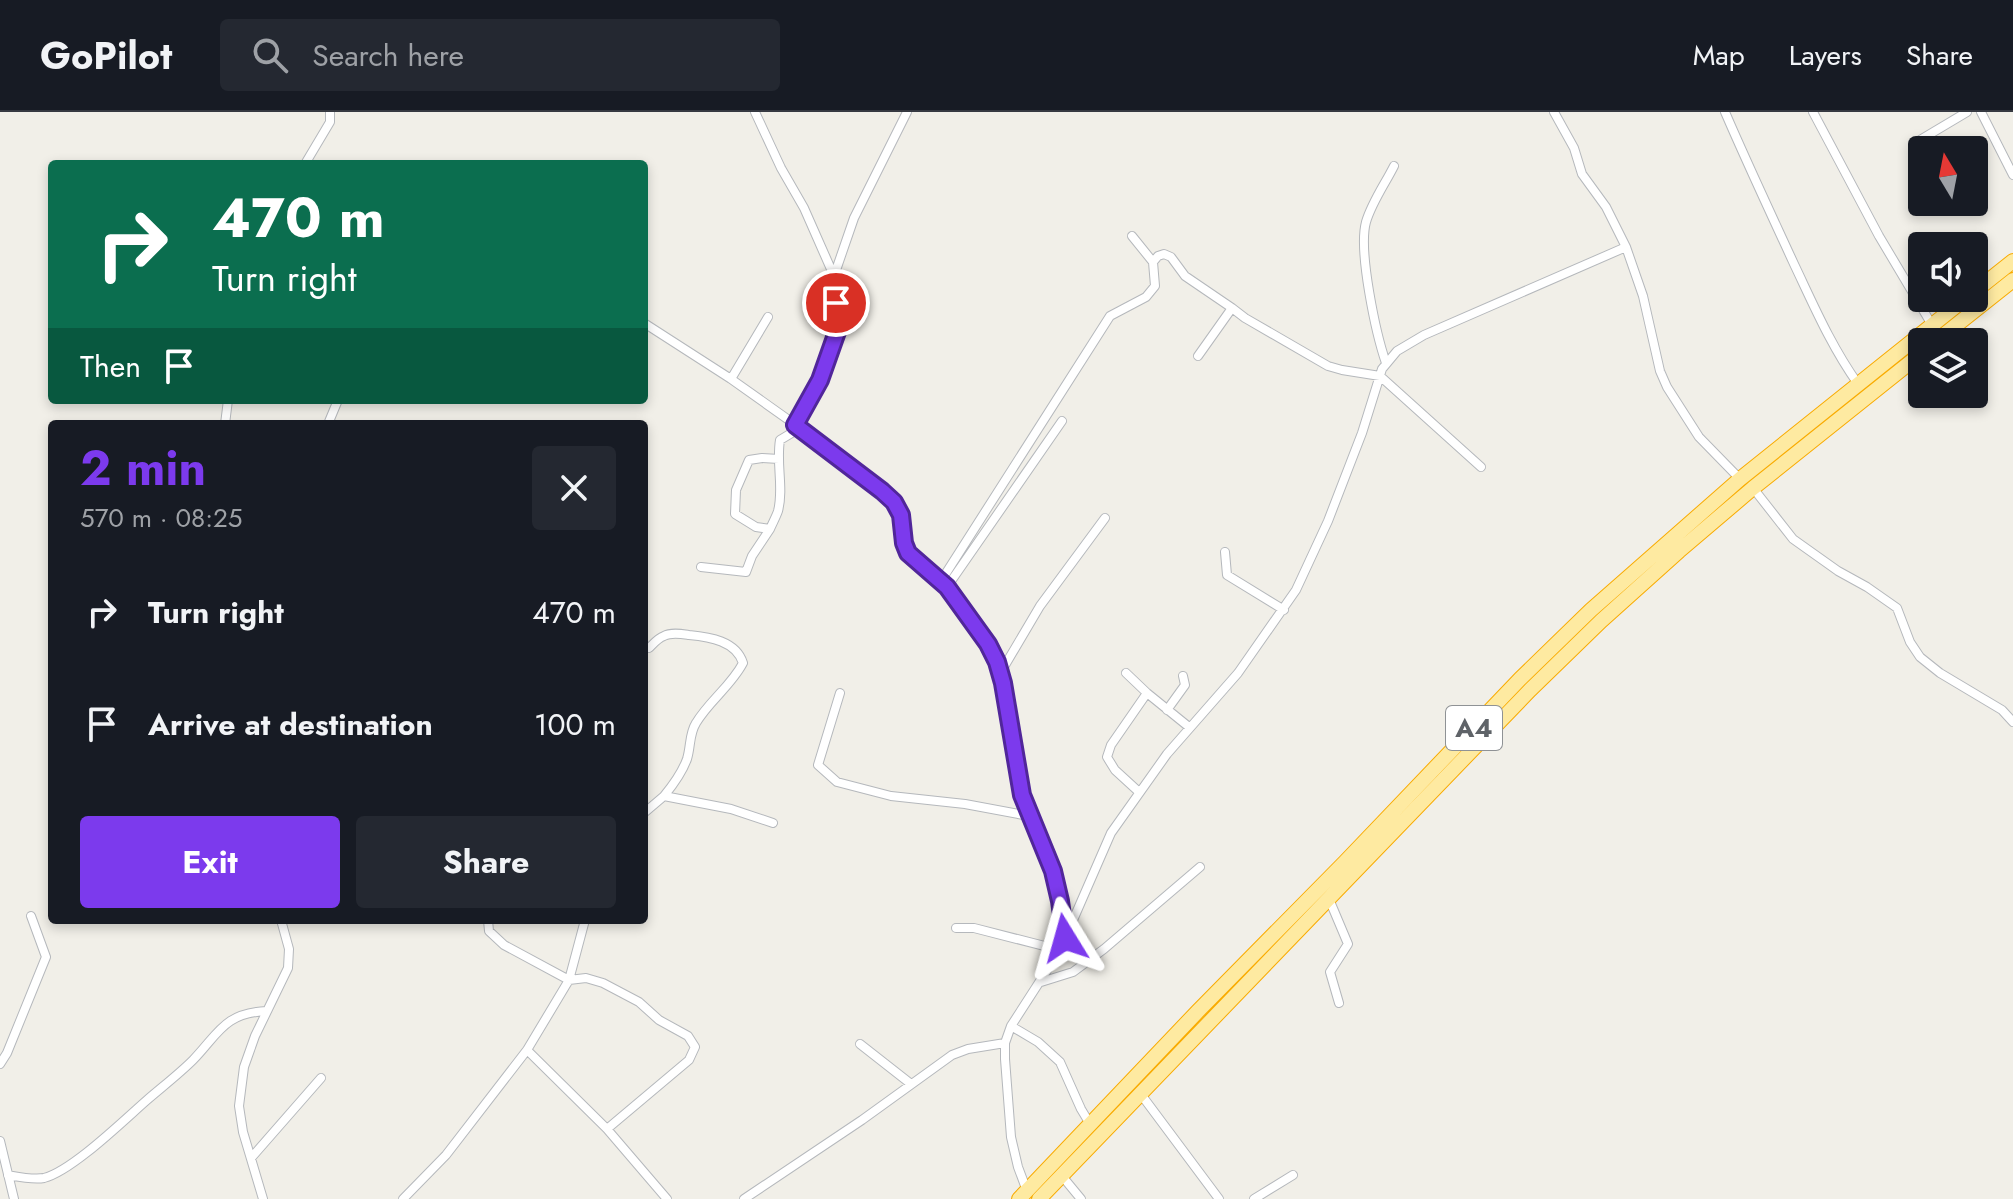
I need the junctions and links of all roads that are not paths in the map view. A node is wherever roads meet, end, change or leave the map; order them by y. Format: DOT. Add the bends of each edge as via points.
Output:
graph roads {
  1 [pos="330,112"];
  2 [pos="755,112"];
  3 [pos="907,112"];
  4 [pos="1554,112"];
  5 [pos="1725,112"];
  6 [pos="1813,112"];
  7 [pos="1967,112"];
  8 [pos="1981,112"];
  9 [pos="1927,136"];
  10 [pos="307,160"];
  11 [pos="1394,166"];
  12 [pos="2013,175"];
  13 [pos="1132,236"];
  14 [pos="1626,247"];
  15 [pos="2013,261"];
  16 [pos="1153,262"];
  17 [pos="834,276"];
  18 [pos="2013,280"];
  19 [pos="1988,281"];
  20 [pos="1232,308"];
  21 [pos="1948,312"];
  22 [pos="768,317"];
  23 [pos="1932,325"];
  24 [pos="648,326"];
  25 [pos="1953,328"];
  26 [pos="1198,356"];
  27 [pos="1386,363"];
  28 [pos="1908,364"];
  29 [pos="1380,376"];
  30 [pos="731,379"];
  31 [pos="1858,384"];
  32 [pos="1062,421"];
  33 [pos="797,427"];
  34 [pos="1782,445"];
  35 [pos="1792,458"];
  36 [pos="779,459"];
  37 [pos="1481,467"];
  38 [pos="1740,479"];
  39 [pos="1753,488"];
  40 [pos="1105,518"];
  41 [pos="770,529"];
  42 [pos="1225,552"];
  43 [pos="701,567"];
  44 [pos="944,584"];
  45 [pos="1284,610"];
  46 [pos="649,648"];
  47 [pos="1001,672"];
  48 [pos="1126,673"];
  49 [pos="1183,676"];
  50 [pos="840,693"];
  51 [pos="1147,693"];
  52 [pos="1167,710"];
  53 [pos="2013,722"];
  54 [pos="1189,727"];
  55 [pos="1139,792"];
  56 [pos="664,796"];
  57 [pos="648,810"];
  58 [pos="1029,816"];
  59 [pos="773,823"];
  60 [pos="1200,867"];
  61 [pos="1329,899"];
  62 [pos="31,916"];
  63 [pos="282,924"];
  64 [pos="488,924"];
  65 [pos="584,924"];
  66 [pos="956,928"];
  67 [pos="1065,938"];
  68 [pos="1060,950"];
  69 [pos="569,980"];
  70 [pos="1041,982"];
  71 [pos="1339,1003"];
  72 [pos="267,1011"];
  73 [pos="1011,1026"];
  74 [pos="1005,1043"];
  75 [pos="860,1044"];
  76 [pos="527,1050"];
  77 [pos="0,1064"];
  78 [pos="321,1078"];
  79 [pos="911,1084"];
  80 [pos="1140,1093"];
  81 [pos="1090,1124"];
  82 [pos="607,1129"];
  83 [pos="0,1141"];
  84 [pos="251,1158"];
  85 [pos="8,1175"];
  86 [pos="1293,1175"];
  87 [pos="1062,1176"];
  88 [pos="1028,1196"];
  89 [pos="14,1199"];
  90 [pos="263,1199"];
  91 [pos="403,1199"];
  92 [pos="667,1199"];
  93 [pos="744,1199"];
  94 [pos="1081,1199"];
  95 [pos="1219,1199"];
  96 [pos="1254,1199"];
  1 -- 10 [label="street" via="330,122"];
  2 -- 17 [label="street"];
  3 -- 17 [label="street" via="854,218"];
  4 -- 14 [label="street" via="1582,174"];
  5 -- 31 [label="street" via="1818,317"];
  6 -- 23 [label="street"];
  7 -- 9 [label="street"];
  8 -- 12 [label="street"];
  11 -- 27 [label="street" via="1367,219 1363,243"];
  13 -- 16 [label="street"];
  14 -- 27 [label="street" via="1424,335"];
  14 -- 38 [label="street" via="1667,387 1699,437"];
  15 -- 19 [label="highway"];
  16 -- 20 [label="street" via="1164,254 1171,257 1185,276"];
  16 -- 44 [label="street" via="1155,286 1146,297 1110,316"];
  17 -- 33 [label="street" via="838,329"];
  18 -- 25 [label="highway"];
  20 -- 26 [label="street"];
  20 -- 29 [label="street" via="1328,366"];
  21 -- 23 [label="highway, A4"];
  22 -- 30 [label="street"];
  23 -- 31 [label="highway, A4"];
  24 -- 30 [label="street"];
  27 -- 29 [label="street"];
  28 -- 35 [label="highway, A4"];
  29 -- 37 [label="street"];
  29 -- 45 [label="street" via="1328,521"];
  30 -- 33 [label="street"];
  31 -- 34 [label="highway, A4"];
  32 -- 44 [label="street"];
  33 -- 36 [label="street" via="780,440"];
  33 -- 44 [label="street" via="894,502 908,553"];
  34 -- 35 [label="highway"];
  34 -- 38 [label="highway, A4"];
  35 -- 39 [label="highway, A4"];
  36 -- 41 [label="street" via="778,511"];
  36 -- 41 [label="street" via="749,460 736,490 735,514"];
  38 -- 81 [label="highway, A4" via="1520,679"];
  39 -- 53 [label="street" via="1793,539 1897,608 1920,657"];
  39 -- 61 [label="highway, A4" via="1601,621"];
  40 -- 47 [label="street" via="1040,606"];
  41 -- 43 [label="street" via="746,572"];
  42 -- 45 [label="street" via="1227,575"];
  44 -- 47 [label="street" via="988,644"];
  45 -- 54 [label="street" via="1238,673"];
  46 -- 56 [label="street" via="670,634 694,636 732,647 743,663 698,720 687,758"];
  47 -- 58 [label="street"];
  48 -- 51 [label="street"];
  49 -- 52 [label="street" via="1185,685"];
  50 -- 58 [label="street" via="818,765 837,782 891,796"];
  51 -- 52 [label="street"];
  51 -- 55 [label="street" via="1107,757"];
  52 -- 54 [label="street"];
  54 -- 55 [label="street"];
  55 -- 67 [label="street" via="1111,833"];
  56 -- 57 [label="street"];
  56 -- 59 [label="street"];
  58 -- 67 [label="street" via="1053,871"];
  60 -- 70 [label="street" via="1073,972"];
  61 -- 71 [label="street" via="1348,944 1330,972"];
  61 -- 80 [label="highway, A4"];
  62 -- 77 [label="street" via="46,957"];
  63 -- 72 [label="street" via="289,961"];
  64 -- 69 [label="street" via="504,945"];
  65 -- 69 [label="street"];
  66 -- 68 [label="street"];
  67 -- 68 [label="street"];
  68 -- 70 [label="street"];
  69 -- 76 [label="street"];
  69 -- 82 [label="street" via="603,983 639,1002 688,1036 695,1047 689,1060"];
  70 -- 73 [label="street"];
  72 -- 84 [label="street" via="244,1067 239,1106"];
  72 -- 85 [label="street" via="222,1026 193,1060 60,1171 40,1178"];
  73 -- 74 [label="street"];
  73 -- 81 [label="street" via="1060,1062"];
  74 -- 79 [label="street" via="952,1055"];
  74 -- 88 [label="street" via="1011,1137"];
  75 -- 79 [label="street"];
  76 -- 82 [label="street"];
  76 -- 91 [label="street" via="446,1155"];
  78 -- 84 [label="street"];
  79 -- 93 [label="street"];
  80 -- 87 [label="highway, A4"];
  80 -- 95 [label="street"];
  81 -- 88 [label="highway, A4"];
  82 -- 92 [label="street"];
  83 -- 85 [label="street"];
  84 -- 90 [label="street"];
  85 -- 89 [label="street"];
  86 -- 96 [label="street"];
  87 -- 88 [label="highway, A4"];
  87 -- 94 [label="street"];
}
